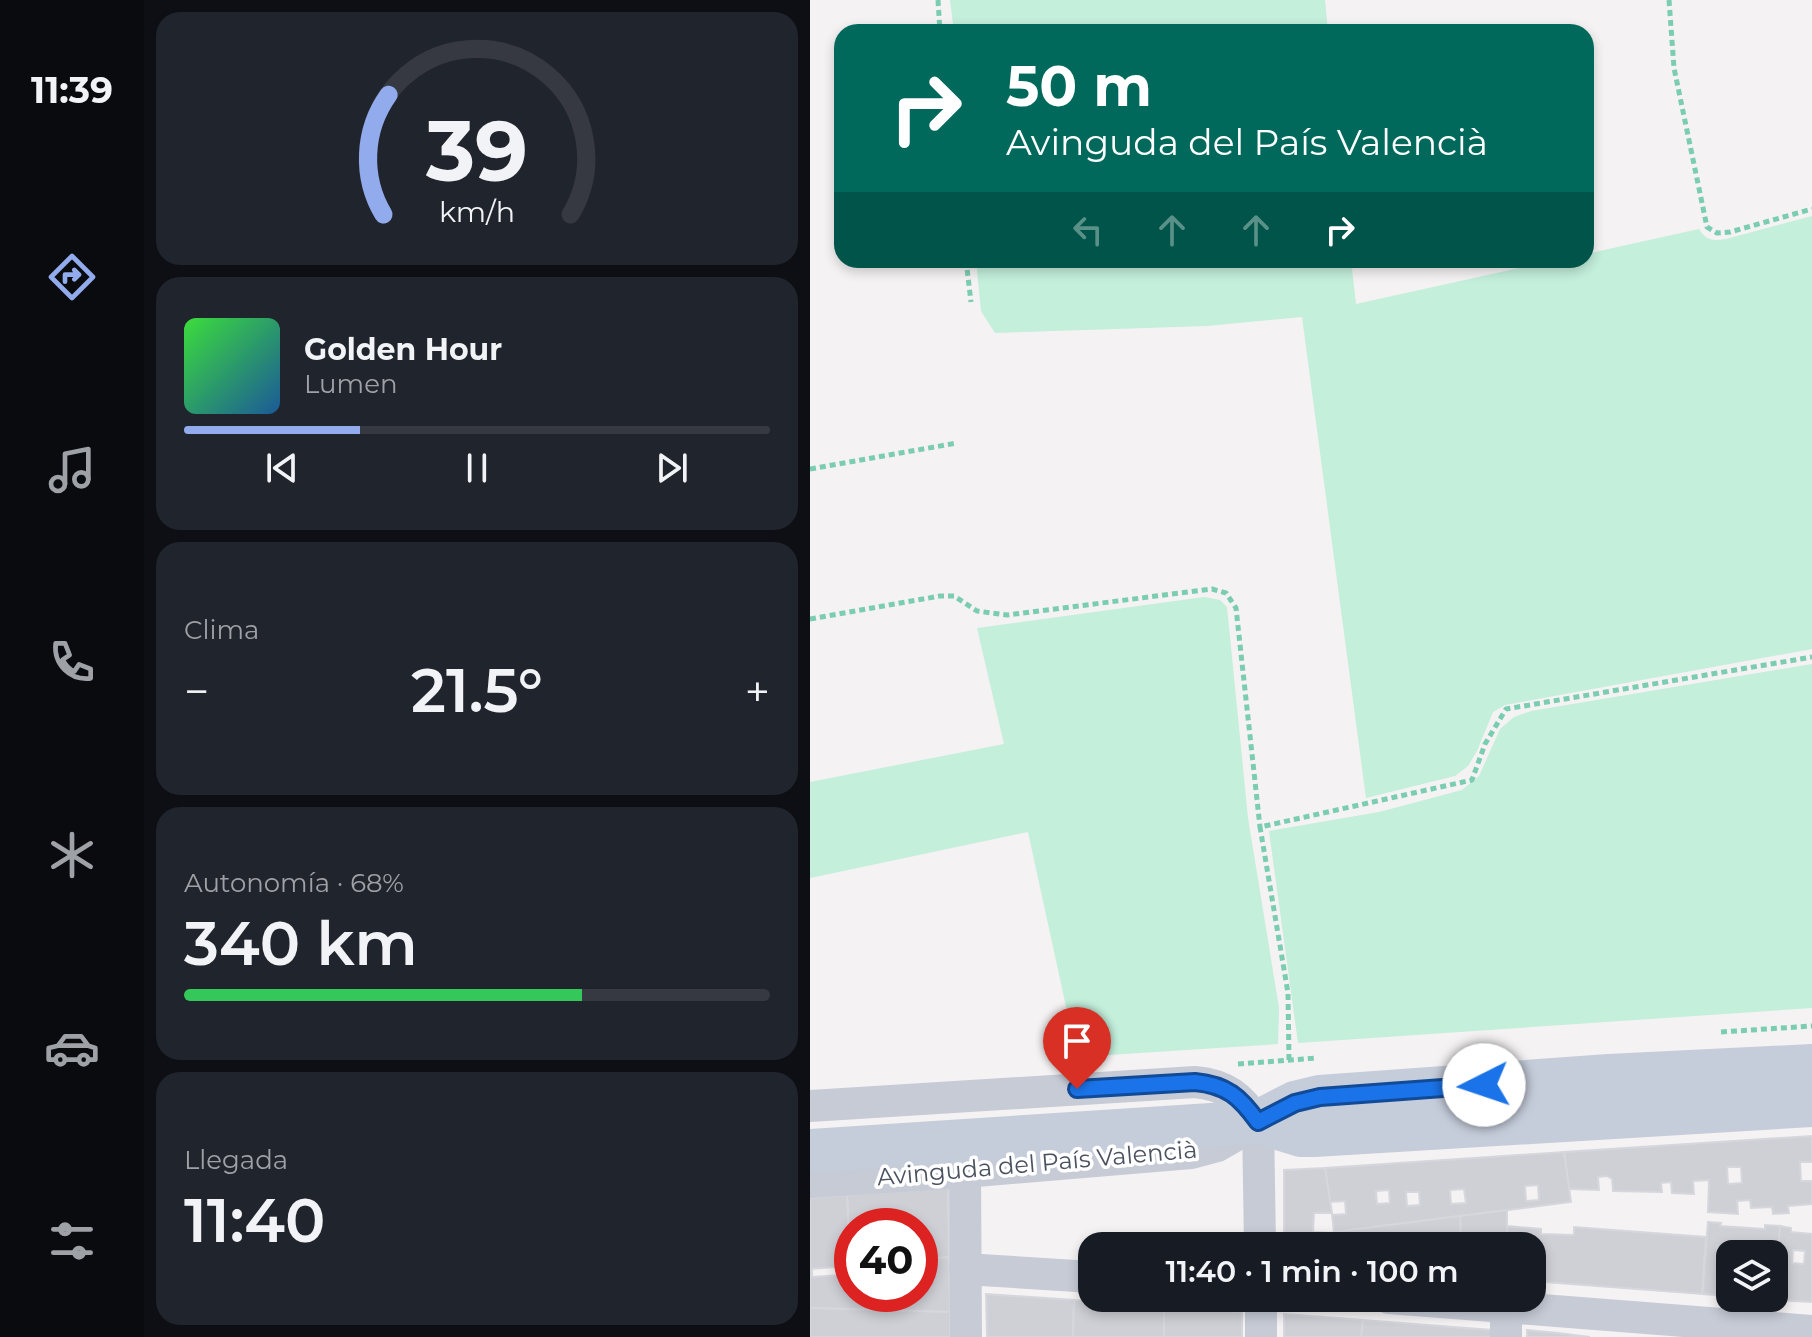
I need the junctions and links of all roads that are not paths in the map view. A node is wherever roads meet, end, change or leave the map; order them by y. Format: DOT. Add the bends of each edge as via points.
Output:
graph roads {
  1 [pos="1812,1066"];
  2 [pos="1812,1105"];
  3 [pos="810,1106"];
  4 [pos="1276,1113"];
  5 [pos="810,1151"];
  6 [pos="965,1172"];
  7 [pos="810,1182"];
  8 [pos="1262,1232"];
  9 [pos="965,1269"];
  10 [pos="1078,1276"];
  11 [pos="1261,1312"];
  12 [pos="1457,1312"];
  13 [pos="1506,1322"];
  14 [pos="1717,1330"];
  15 [pos="1812,1331"];
  16 [pos="966,1337"];
  17 [pos="1261,1337"];
  1 -- 4 [label="street, Avinguda del País Valencià" via="1320,1097"];
  2 -- 4 [label="street" via="1314,1135 1301,1135"];
  3 -- 4 [label="street" via="1195,1082 1225,1088 1247,1107"];
  4 -- 5 [label="street"];
  4 -- 6 [label="street, Avinguda del País Valencià" via="1217,1146 1191,1153"];
  4 -- 8 [label="street"];
  6 -- 7 [label="street, Avinguda del País Valencià"];
  6 -- 9 [label="street"];
  9 -- 10 [label="street"];
  9 -- 16 [label="street"];
  11 -- 17 [label="street"];
  12 -- 13 [label="street"];
  13 -- 14 [label="street"];
  14 -- 15 [label="street"];
}
